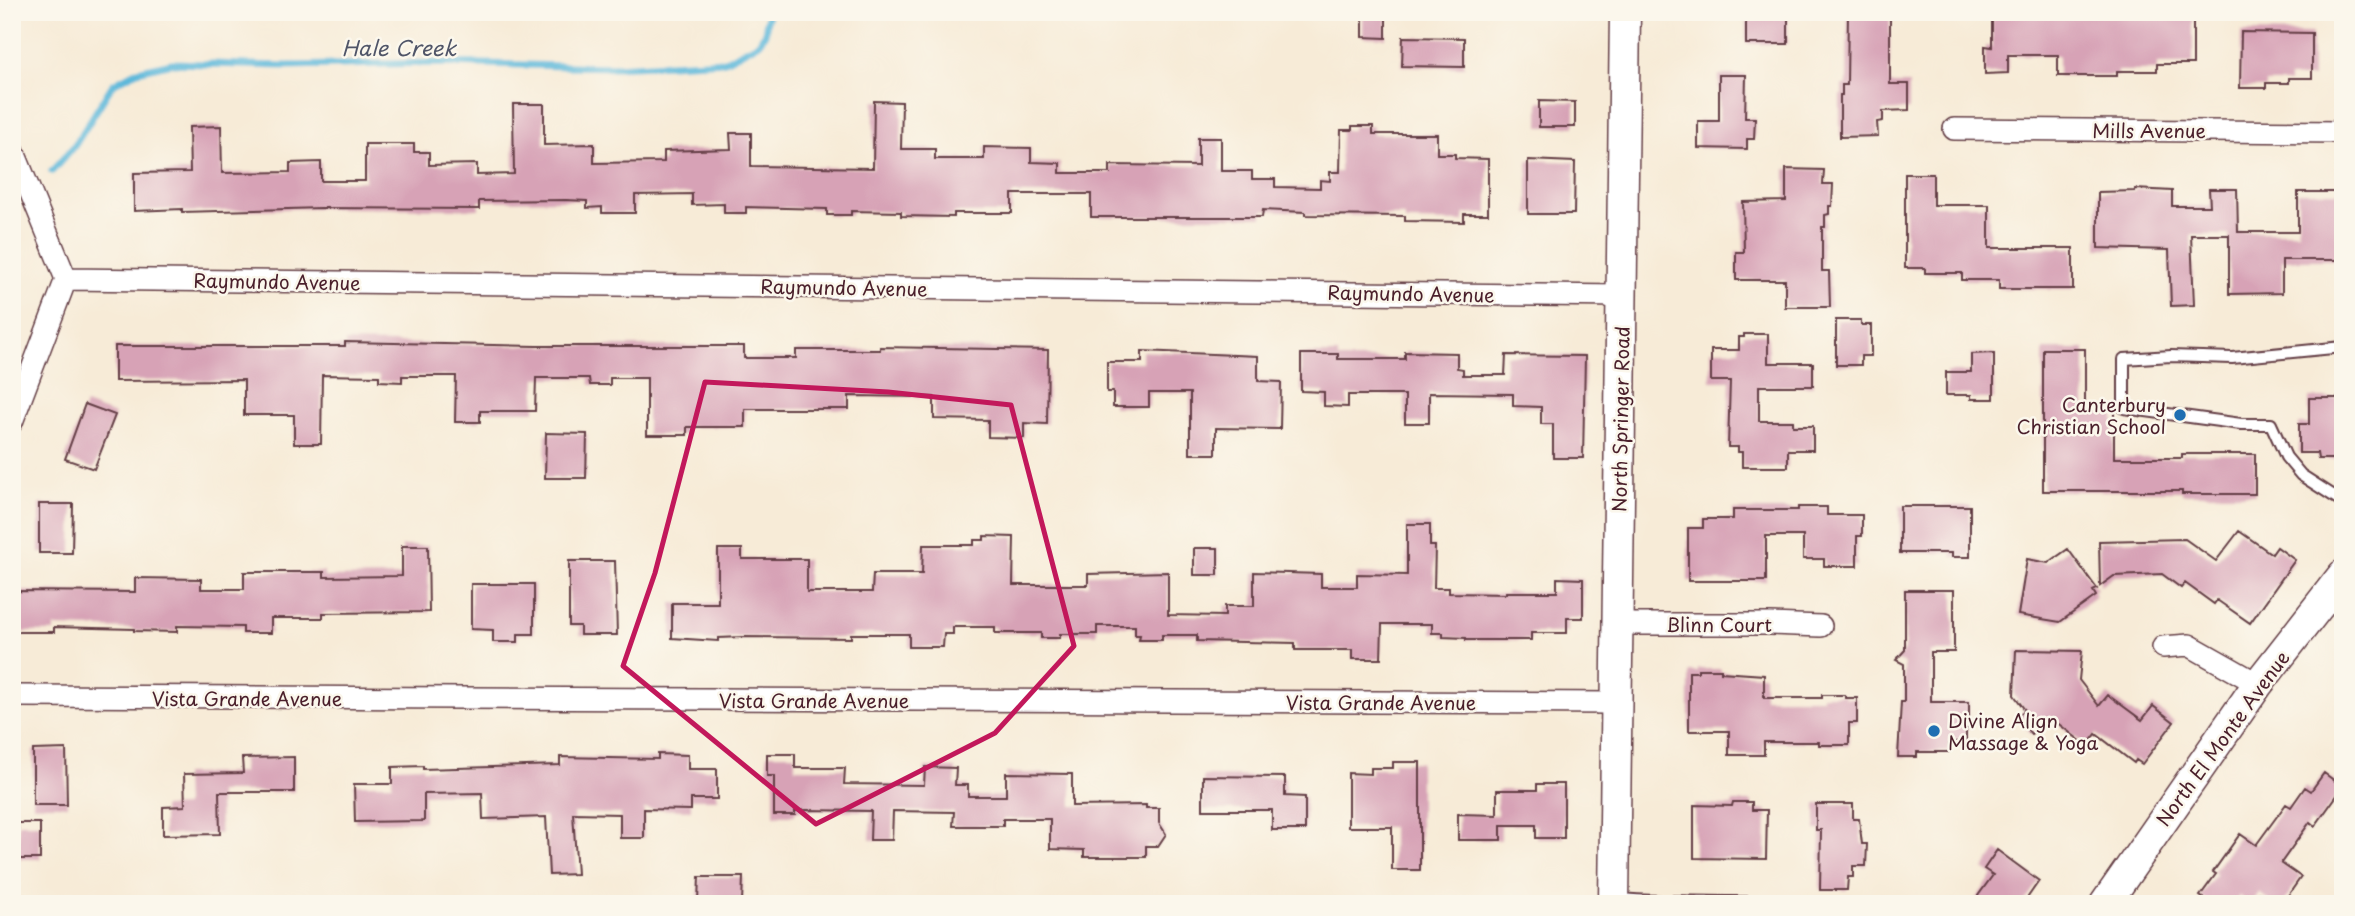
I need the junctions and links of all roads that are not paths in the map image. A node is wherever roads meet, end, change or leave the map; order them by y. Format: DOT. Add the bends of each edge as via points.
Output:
graph roads {
  1 [pos="1625,12"];
  2 [pos="1954,129"];
  3 [pos="2343,132"];
  4 [pos="12,147"];
  5 [pos="66,279"];
  6 [pos="1622,296"];
  7 [pos="2343,346"];
  8 [pos="12,422"];
  9 [pos="2343,502"];
  10 [pos="2343,576"];
  11 [pos="1616,624"];
  12 [pos="1821,626"];
  13 [pos="2163,647"];
  14 [pos="2258,684"];
  15 [pos="12,696"];
  16 [pos="1615,703"];
  17 [pos="1614,901"];
  18 [pos="1826,904"];
  19 [pos="2105,904"];
  1 -- 6 [label="street, North Springer Road"];
  2 -- 3 [label="street, Mills Avenue"];
  4 -- 5 [label="street"];
  5 -- 6 [label="street, Raymundo Avenue"];
  5 -- 8 [label="street"];
  6 -- 11 [label="street, North Springer Road"];
  7 -- 9 [label="lane" via="2232,358 2124,359 2124,408 2271,424 2286,457 2301,475"];
  10 -- 14 [label="street, North El Monte Avenue"];
  11 -- 12 [label="street, Blinn Court"];
  11 -- 16 [label="street, North Springer Road"];
  13 -- 14 [label="street" via="2189,646"];
  14 -- 19 [label="street, North El Monte Avenue"];
  15 -- 16 [label="street, Vista Grande Avenue"];
  16 -- 17 [label="street, North Springer Road"];
  17 -- 18 [label="lane"];
}
